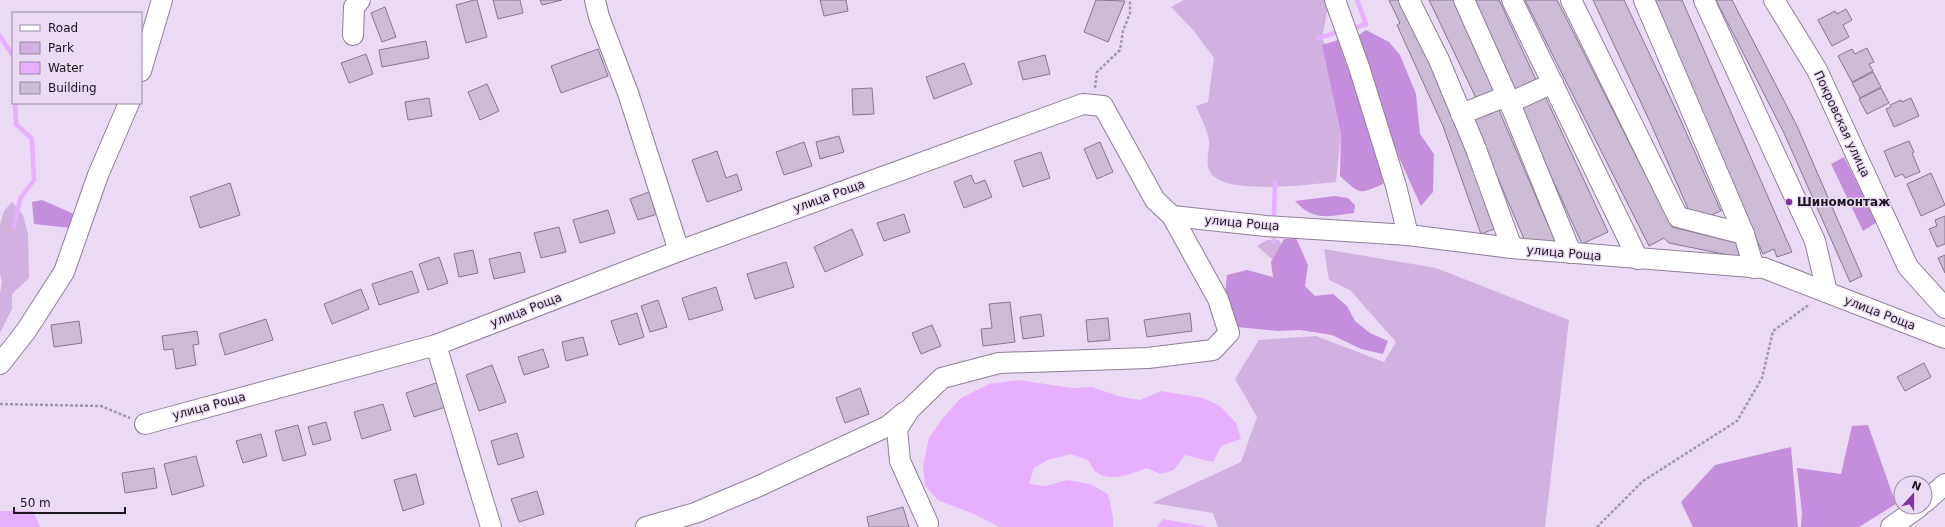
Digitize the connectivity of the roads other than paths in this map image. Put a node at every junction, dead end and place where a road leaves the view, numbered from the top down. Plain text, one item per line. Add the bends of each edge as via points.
1 (162, 0) edge
2 (360, 0) edge
3 (595, 0) edge
4 (1335, 0) edge
5 (1409, 0) edge
6 (1464, 0) edge
7 (1512, 0) edge
8 (1571, 0) edge
9 (1644, 0) edge
10 (1704, 0) edge
11 (1774, 0) edge
12 (353, 35) dead end
13 (142, 67) edge
14 (1553, 83) junction
15 (1508, 100) junction
16 (129, 104) edge
17 (1462, 114) junction
18 (1172, 216) junction
19 (1744, 234) junction
20 (1408, 235) junction
21 (1512, 248) junction
22 (679, 251) junction
23 (1571, 253) junction
24 (1638, 259) junction
25 (1754, 268) junction
26 (1826, 292) junction
27 (1945, 308) edge
28 (1945, 338) edge
29 (436, 345) junction
30 (0, 364) edge
31 (910, 409) junction
32 (145, 424) road end
33 (1945, 484) edge
34 (1933, 495) edge
35 (1908, 515) edge
36 (928, 523) dead end
37 (491, 527) edge
38 (646, 527) edge
39 (1891, 527) edge

1 - 13 street
2 - 12 street via 354,7
3 - 22 street
4 - 20 street via 1360,67
5 - 17 street
6 - 15 street
7 - 14 street
8 - 19 street via 1678,216
9 - 19 street
10 - 26 street via 1815,241
11 - 27 street, Покровская улица via 1817,70 1908,267
14 - 15 street
14 - 24 street
15 - 17 street
15 - 23 street
16 - 30 street via 98,175 64,272 26,332
17 - 21 street
18 - 20 street, улица Роща via 1266,226
18 - 22 street, улица Роща via 1155,200 1103,106 1083,104
18 - 31 street via 1218,298 1230,333 1213,350 1148,358 999,364 942,378
19 - 25 street
20 - 21 street, улица Роща
21 - 23 street, улица Роща
22 - 29 street, улица Роща
23 - 24 street, улица Роща
24 - 25 street, улица Роща
25 - 26 street, улица Роща via 1764,268
26 - 28 street, улица Роща
29 - 32 street, улица Роща
29 - 37 street
31 - 36 street via 897,429 900,461
31 - 38 street via 888,426 759,486 695,512
33 - 34 street
35 - 39 street

